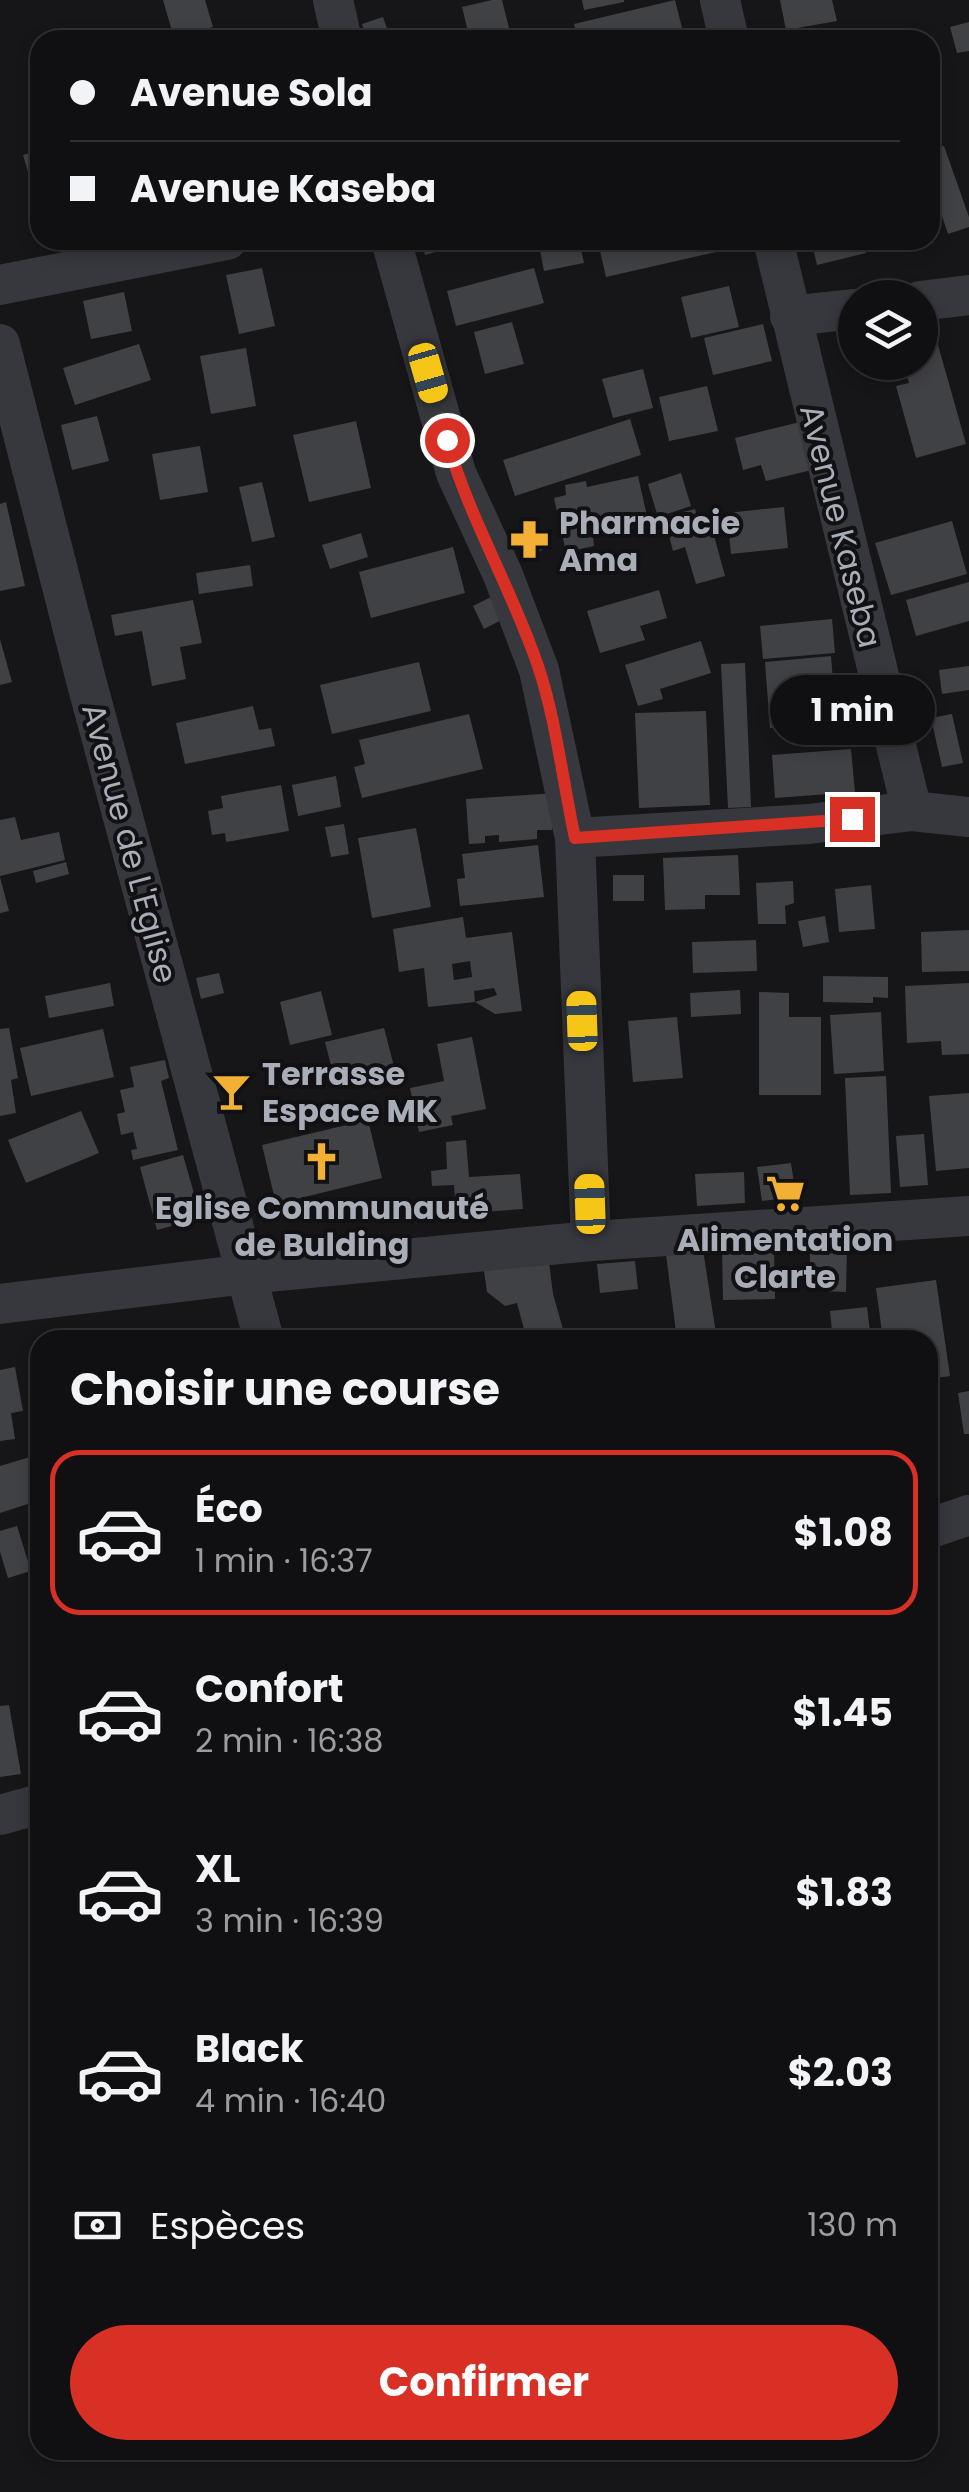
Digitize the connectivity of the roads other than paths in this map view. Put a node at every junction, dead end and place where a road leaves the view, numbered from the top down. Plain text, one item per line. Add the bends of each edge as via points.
1 (333, 0) edge
2 (720, 0) edge
3 (340, 30) edge
4 (727, 30) edge
5 (177, 250) edge
6 (394, 250) edge
7 (775, 250) edge
8 (0, 285) edge
9 (969, 295) edge
10 (938, 299) edge
11 (838, 311) edge
12 (790, 316) junction
13 (0, 344) edge
14 (912, 812) junction
15 (969, 817) edge
16 (575, 838) junction
17 (969, 1216) edge
18 (591, 1241) junction
19 (247, 1274) junction
20 (0, 1304) edge
21 (261, 1330) edge
22 (969, 1515) edge
23 (938, 1526) edge
24 (30, 1807) edge
25 (0, 1815) edge

1 - 3 street
2 - 4 street
5 - 8 street
6 - 16 street via 456,473 539,670
7 - 12 street, Avenue Kaseba
9 - 10 street
11 - 12 street
12 - 14 street, Avenue Kaseba
13 - 19 street, Avenue de L'Eglise
14 - 15 street
14 - 16 street
16 - 18 street
17 - 18 street
18 - 19 street
19 - 20 street
19 - 21 street, Avenue de L'Eglise
22 - 23 street
24 - 25 street

